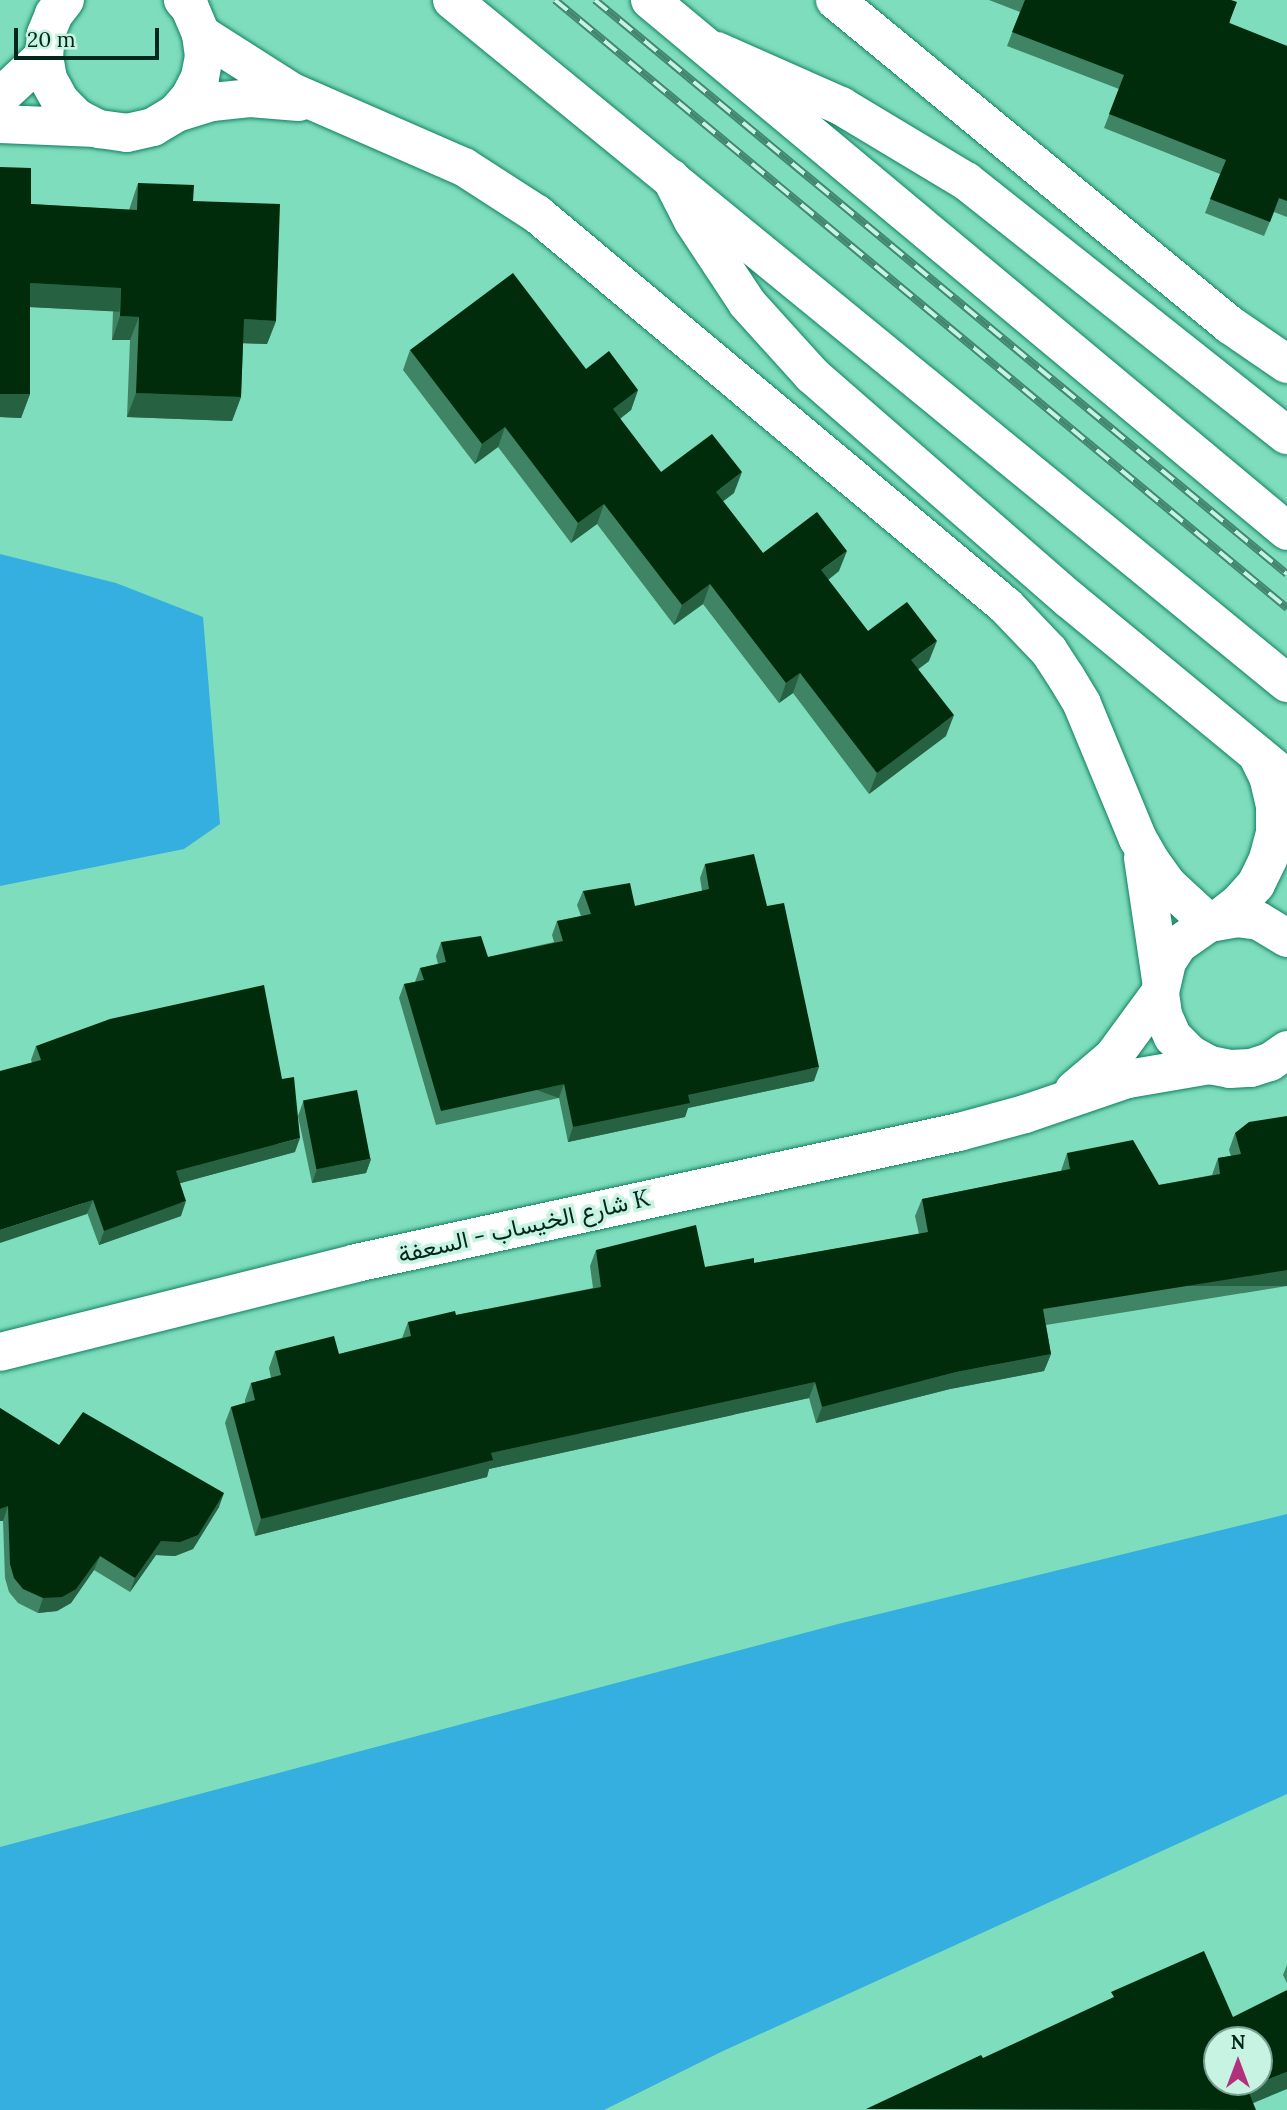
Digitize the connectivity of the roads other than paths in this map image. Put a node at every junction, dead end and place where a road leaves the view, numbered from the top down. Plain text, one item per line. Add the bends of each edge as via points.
1 (65, 0) edge
2 (452, 0) edge
3 (650, 0) edge
4 (835, 0) edge
5 (196, 15) edge
6 (45, 30) edge
7 (706, 47) junction
8 (0, 97) edge
9 (325, 108) junction
10 (176, 113) junction
11 (0, 124) edge
12 (99, 128) junction
13 (671, 178) junction
14 (1287, 364) edge
15 (1287, 435) edge
16 (1287, 531) edge
17 (1287, 683) edge
18 (1257, 754) junction
19 (1287, 779) edge
20 (1138, 839) junction
21 (1213, 922) junction
22 (1287, 938) edge
23 (1161, 987) junction
24 (1287, 1050) edge
25 (1210, 1065) junction
26 (1050, 1105) junction
27 (0, 1352) edge

1 - 6 street
2 - 13 street
3 - 7 street
4 - 14 street via 1230,325
5 - 9 street via 261,75
5 - 10 street via 204,56 200,77
6 - 8 street
6 - 12 street via 48,79 60,101 78,118
7 - 15 street via 841,106 966,181
7 - 16 street
9 - 10 street via 250,98 212,102
9 - 20 street via 464,167 537,214 1006,606 1049,651 1082,704
10 - 12 street via 153,127 127,133
11 - 12 street
13 - 17 street
13 - 18 street via 693,221 747,303 812,375 1069,599
18 - 19 street
18 - 21 street, شارع الخيساب - السعفة K via 1275,806 1268,859 1256,884
20 - 21 street via 1168,886
20 - 23 street via 1153,909
21 - 22 street via 1259,921
21 - 23 street, شارع الخيساب - السعفة K via 1178,945 1167,962
23 - 25 street via 1163,1015 1174,1037 1190,1054
23 - 26 street, شارع الخيساب - السعفة K via 1113,1057
24 - 25 street via 1251,1068
25 - 26 street, شارع الخيساب - السعفة K via 1128,1079
26 - 27 street, شارع الخيساب - السعفة K via 971,1129 356,1263

